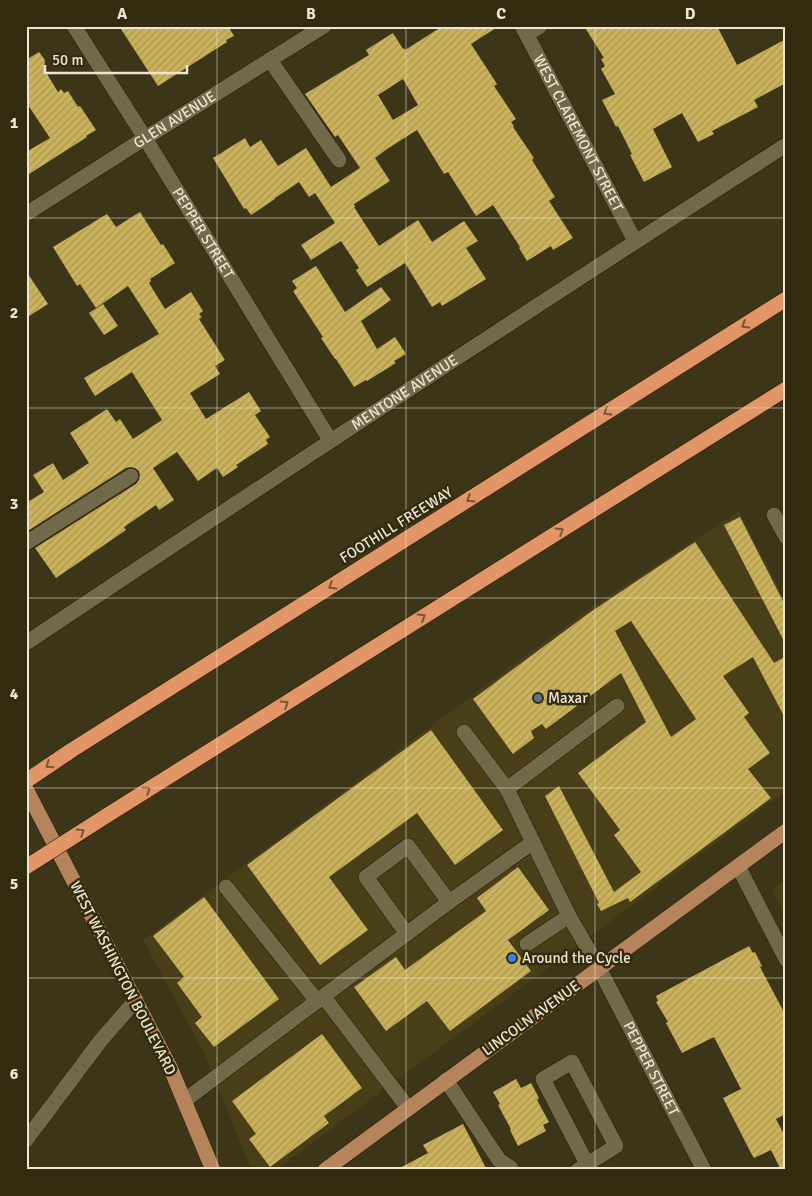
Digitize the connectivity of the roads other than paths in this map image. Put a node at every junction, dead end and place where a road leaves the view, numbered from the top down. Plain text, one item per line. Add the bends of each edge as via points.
1 (74, 26) edge
2 (324, 26) edge
3 (540, 26) edge
4 (525, 30) edge
5 (270, 60) junction
6 (145, 138) junction
7 (786, 145) edge
8 (339, 160) dead end
9 (26, 214) edge
10 (635, 241) junction
11 (786, 299) edge
12 (786, 389) edge
13 (330, 440) junction
14 (131, 476) dead end
15 (779, 515) edge
16 (786, 538) edge
17 (26, 543) edge
18 (26, 643) edge
19 (617, 706) dead end
20 (464, 732) dead end
21 (26, 781) edge
22 (26, 789) edge
23 (507, 789) junction
24 (786, 831) edge
25 (533, 842) junction
26 (738, 866) junction
27 (26, 867) edge
28 (226, 887) dead end
29 (449, 902) junction
30 (569, 916) junction
31 (407, 934) junction
32 (527, 944) dead end
33 (786, 959) edge
34 (599, 968) junction
35 (320, 999) junction
36 (136, 1000) junction
37 (446, 1080) junction
38 (184, 1101) junction
39 (408, 1108) junction
40 (26, 1140) edge
41 (583, 1167) edge
42 (213, 1170) edge
43 (324, 1170) edge
44 (512, 1170) edge
45 (704, 1170) edge

1 - 6 street, PEPPER STREET
2 - 5 street, GLEN AVENUE
3 - 4 street
4 - 10 street, WEST CLAREMONT STREET
5 - 6 street, GLEN AVENUE
5 - 8 street
6 - 9 street, GLEN AVENUE
6 - 13 street, PEPPER STREET
7 - 10 street, MENTONE AVENUE
10 - 13 street, MENTONE AVENUE
11 -> 21 highway, FOOTHILL FREEWAY
27 -> 12 highway, bridge
13 - 18 street, MENTONE AVENUE
14 - 17 street
15 - 16 street
19 - 23 street
20 - 23 street, PEPPER STREET
22 - 36 main road, WEST WASHINGTON BOULEVARD
23 - 25 street, PEPPER STREET
24 - 26 main road, LINCOLN AVENUE
25 - 29 street
25 - 30 street, PEPPER STREET
26 - 33 street
26 - 34 main road, LINCOLN AVENUE
28 - 35 street
29 - 31 street
29 - 31 street via 408,846 366,877
30 - 32 street
30 - 34 street, PEPPER STREET
31 - 35 street
34 - 37 main road, LINCOLN AVENUE
34 - 45 street, PEPPER STREET
35 - 38 street
35 - 39 street
36 - 38 main road, WEST WASHINGTON BOULEVARD
36 - 40 street via 101,1040
37 - 39 main road, LINCOLN AVENUE
37 - 44 street via 498,1160
38 - 42 main road, WEST WASHINGTON BOULEVARD
39 - 43 main road, LINCOLN AVENUE
41 - 41 street via 543,1079 572,1062 616,1146

